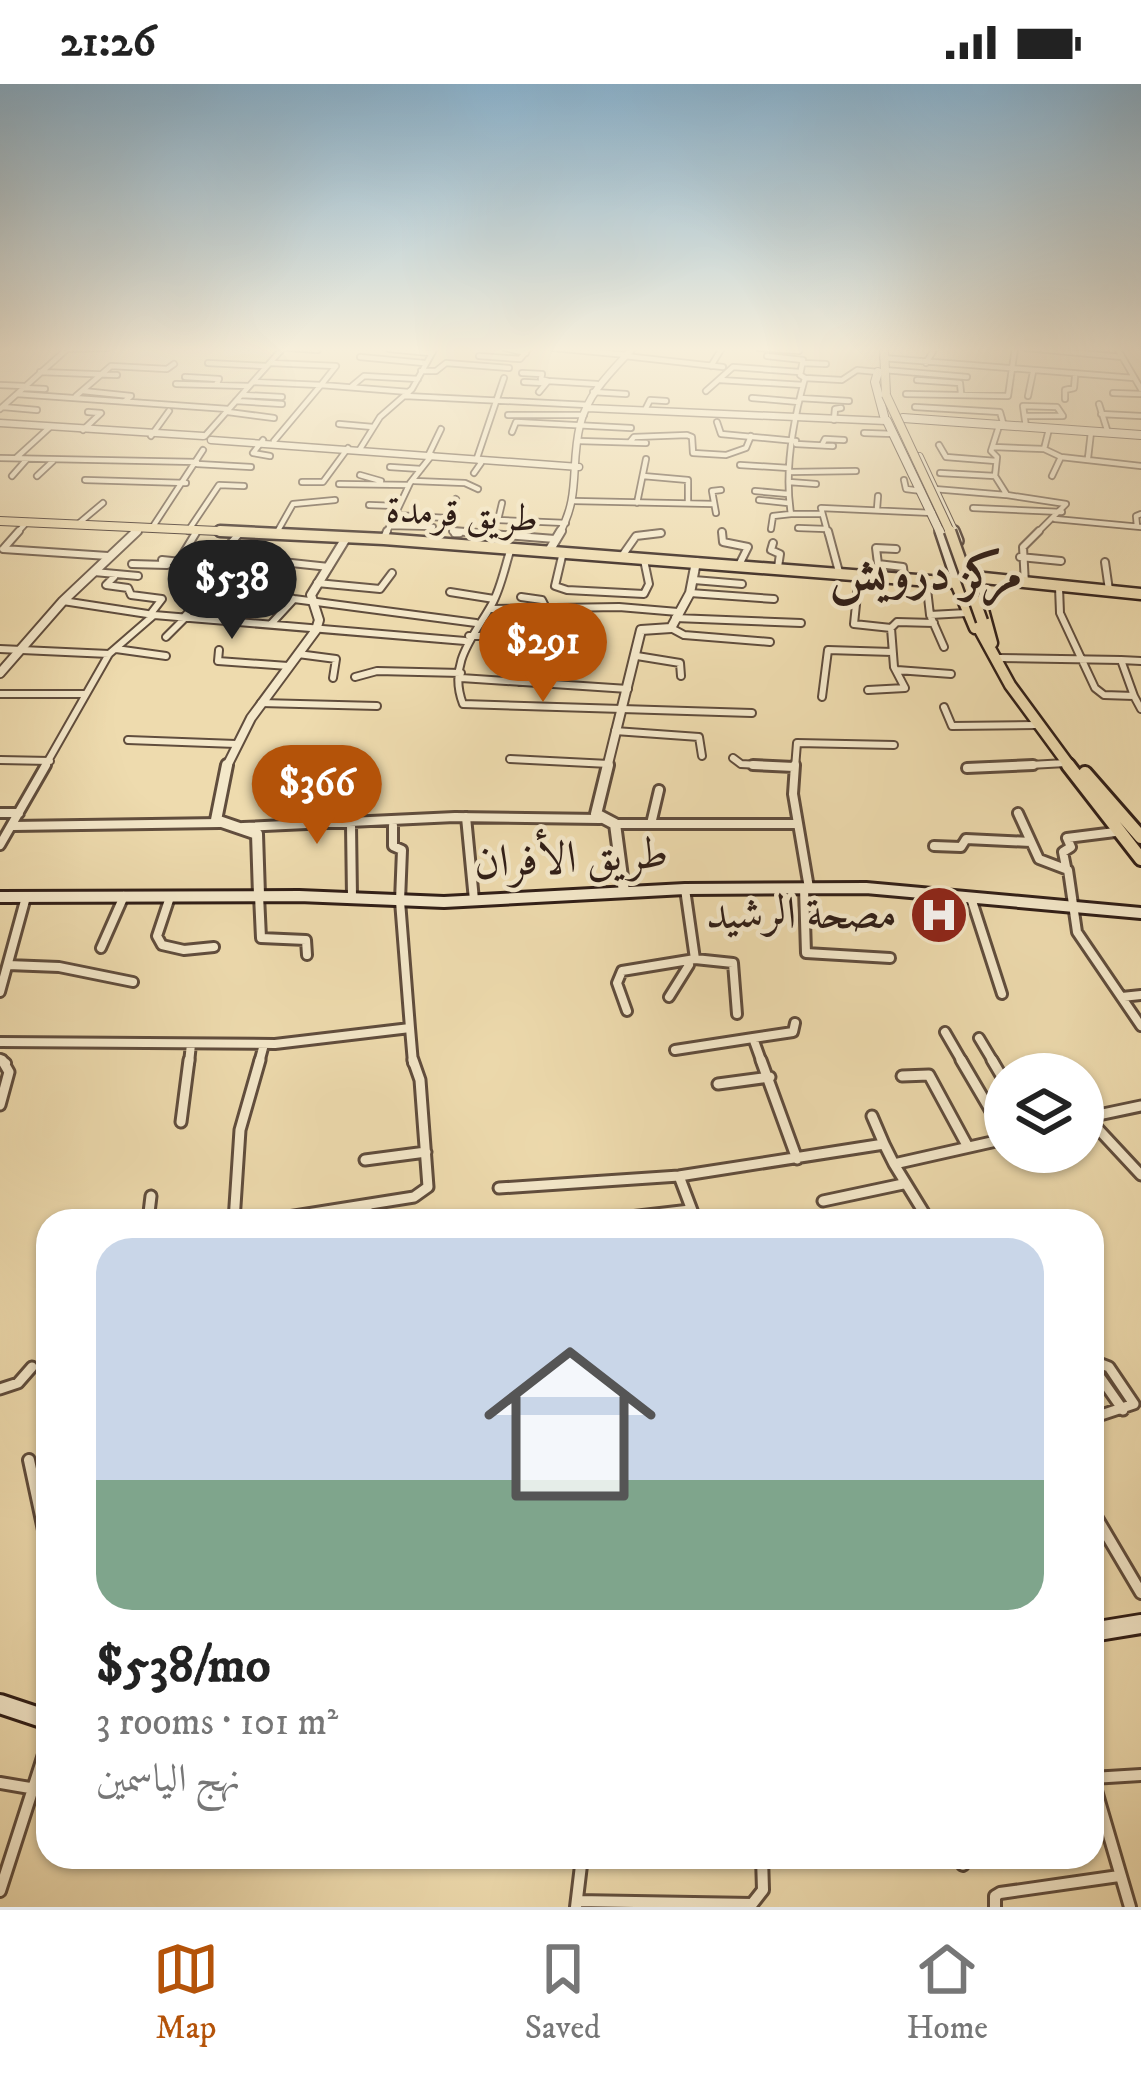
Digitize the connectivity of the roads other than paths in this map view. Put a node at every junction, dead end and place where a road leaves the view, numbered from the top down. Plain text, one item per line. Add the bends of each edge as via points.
1 (43, 433) edge
2 (118, 433) edge
3 (153, 433) edge
4 (211, 433) edge
5 (281, 433) edge
6 (370, 433) edge
7 (439, 433) edge
8 (485, 433) edge
9 (580, 433) edge
10 (720, 433) edge
11 (796, 433) edge
12 (866, 433) edge
13 (903, 433) edge
14 (910, 433) edge
15 (999, 433) edge
16 (1048, 433) edge
17 (1091, 433) edge
18 (1109, 433) edge
19 (894, 434) joint
20 (1141, 435) edge
21 (151, 436) junction
22 (751, 436) junction
23 (208, 438) junction
24 (263, 440) junction
25 (844, 440) dead end
26 (274, 441) junction
27 (579, 441) junction
28 (630, 442) junction
29 (796, 442) junction
30 (646, 443) dead end
31 (822, 445) junction
32 (939, 445) dead end
33 (833, 446) dead end
34 (994, 447) junction
35 (348, 448) junction
36 (359, 449) junction
37 (1044, 449) junction
38 (430, 454) junction
39 (778, 454) dead end
40 (792, 455) junction
41 (271, 456) dead end
42 (770, 456) dead end
43 (1061, 457) junction
44 (0, 458) edge
45 (15, 458) junction
46 (28, 458) junction
47 (477, 458) junction
48 (1088, 458) dead end
49 (56, 459) junction
50 (86, 459) junction
51 (646, 459) dead end
52 (997, 461) junction
53 (197, 463) junction
54 (740, 465) dead end
55 (579, 466) junction
56 (1141, 466) edge
57 (251, 467) dead end
58 (390, 467) dead end
59 (768, 467) junction
60 (422, 469) junction
61 (912, 469) junction
62 (925, 469) junction
63 (789, 470) junction
64 (73, 471) dead end
65 (856, 471) dead end
66 (474, 473) dead end
67 (940, 473) dead end
68 (360, 475) dead end
69 (12, 476) dead end
70 (37, 476) dead end
71 (643, 476) junction
72 (995, 476) junction
73 (1052, 476) dead end
74 (85, 480) dead end
75 (904, 480) dead end
76 (302, 482) dead end
77 (789, 482) junction
78 (185, 483) junction
79 (411, 483) junction
80 (339, 484) dead end
81 (817, 484) dead end
82 (244, 486) dead end
83 (478, 489) dead end
84 (721, 490) dead end
85 (928, 490) junction
86 (755, 491) dead end
87 (788, 494) junction
88 (850, 495) dead end
89 (1007, 495) junction
90 (878, 496) dead end
91 (335, 500) dead end
92 (456, 500) dead end
93 (759, 500) dead end
94 (574, 501) junction
95 (103, 503) dead end
96 (502, 503) dead end
97 (637, 503) junction
98 (688, 503) junction
99 (788, 503) junction
100 (714, 504) junction
101 (369, 505) dead end
102 (827, 507) junction
103 (973, 508) dead end
104 (878, 509) junction
105 (396, 510) junction
106 (1062, 512) junction
107 (716, 513) dead end
108 (934, 513) junction
109 (791, 514) junction
110 (1141, 514) edge
111 (1055, 519) junction
112 (0, 520) edge
113 (450, 520) dead end
114 (27, 522) junction
115 (566, 523) junction
116 (78, 524) junction
117 (390, 526) junction
118 (938, 526) junction
119 (433, 527) dead end
120 (953, 527) junction
121 (1139, 527) edge
122 (146, 528) junction
123 (798, 528) dead end
124 (827, 529) junction
125 (771, 530) dead end
126 (192, 531) junction
127 (722, 532) dead end
128 (240, 533) junction
129 (661, 533) dead end
130 (275, 535) junction
131 (346, 538) junction
132 (384, 539) junction
133 (772, 543) dead end
134 (550, 545) junction
135 (511, 548) junction
136 (896, 549) dead end
137 (1, 550) edge
138 (563, 552) junction
139 (109, 556) junction
140 (622, 556) junction
141 (1020, 557) junction
142 (644, 558) junction
143 (162, 560) dead end
144 (1061, 561) dead end
145 (173, 562) junction
146 (212, 562) junction
147 (282, 562) dead end
148 (696, 562) junction
149 (1105, 562) dead end
150 (132, 565) dead end
151 (739, 565) junction
152 (241, 566) dead end
153 (329, 567) junction
154 (778, 567) junction
155 (92, 572) junction
156 (392, 572) dead end
157 (839, 572) junction
158 (860, 573) junction
159 (138, 576) dead end
160 (904, 576) junction
161 (114, 577) dead end
162 (923, 578) junction
163 (955, 578) junction
164 (974, 579) junction
165 (694, 580) junction
166 (317, 583) junction
167 (208, 584) dead end
168 (742, 584) dead end
169 (1024, 584) junction
170 (236, 587) dead end
171 (1059, 587) junction
172 (1109, 591) junction
173 (450, 592) dead end
174 (690, 593) junction
175 (205, 594) dead end
176 (1141, 594) edge
177 (521, 597) dead end
178 (773, 598) dead end
179 (294, 599) junction
180 (494, 599) junction
181 (63, 601) junction
182 (310, 601) junction
183 (490, 609) junction
184 (547, 610) junction
185 (153, 614) junction
186 (185, 617) junction
187 (975, 618) junction
188 (675, 619) junction
189 (932, 619) junction
190 (477, 623) junction
191 (801, 623) dead end
192 (271, 624) junction
193 (891, 628) junction
194 (316, 630) junction
195 (539, 631) dead end
196 (528, 636) dead end
197 (166, 637) dead end
198 (466, 639) junction
199 (770, 642) dead end
200 (989, 644) junction
201 (944, 647) dead end
202 (0, 649) edge
203 (17, 650) junction
204 (219, 650) dead end
205 (112, 651) junction
206 (892, 652) junction
207 (298, 654) junction
208 (526, 655) dead end
209 (166, 656) dead end
210 (637, 656) junction
211 (999, 658) junction
212 (1084, 660) junction
213 (1120, 660) junction
214 (1141, 661) edge
215 (289, 666) junction
216 (896, 670) junction
217 (0, 673) edge
218 (951, 674) dead end
219 (461, 676) junction
220 (681, 676) dead end
221 (355, 677) dead end
222 (333, 678) dead end
223 (519, 682) junction
224 (628, 689) junction
225 (868, 690) dead end
226 (0, 694) edge
227 (86, 694) junction
228 (1134, 696) junction
229 (822, 697) dead end
230 (261, 703) junction
231 (377, 706) dead end
232 (944, 707) dead end
233 (622, 709) junction
234 (1141, 709) edge
235 (752, 713) dead end
236 (1036, 725) junction
237 (615, 731) junction
238 (128, 740) dead end
239 (236, 744) junction
240 (894, 745) dead end
241 (702, 756) dead end
242 (733, 758) dead end
243 (510, 759) dead end
244 (0, 760) edge
245 (50, 761) junction
246 (610, 764) junction
247 (1072, 766) junction
248 (794, 767) junction
249 (967, 768) dead end
250 (659, 790) dead end
251 (0, 813) edge
252 (20, 813) junction
253 (1018, 813) dead end
254 (466, 817) junction
255 (602, 819) junction
256 (220, 823) junction
257 (351, 824) junction
258 (615, 824) junction
259 (651, 824) junction
260 (798, 824) junction
261 (13, 826) junction
262 (393, 826) dead end
263 (242, 827) junction
264 (1127, 833) edge
265 (1031, 842) junction
266 (0, 845) edge
267 (934, 846) dead end
268 (1141, 847) edge
269 (1141, 863) edge
270 (1066, 867) junction
271 (807, 888) junction
272 (685, 889) junction
273 (624, 892) junction
274 (124, 896) junction
275 (259, 896) junction
276 (971, 896) junction
277 (0, 897) edge
278 (26, 897) junction
279 (170, 897) junction
280 (352, 897) junction
281 (474, 900) junction
282 (400, 901) junction
283 (1072, 906) junction
284 (1141, 910) edge
285 (214, 947) dead end
286 (100, 948) dead end
287 (307, 955) dead end
288 (890, 958) dead end
289 (692, 961) junction
290 (8, 965) junction
291 (134, 982) dead end
292 (0, 992) edge
293 (1002, 994) dead end
294 (1141, 995) edge
295 (669, 998) dead end
296 (1120, 998) junction
297 (627, 1011) dead end
298 (737, 1014) dead end
299 (796, 1023) dead end
300 (1141, 1026) edge
301 (410, 1028) junction
302 (945, 1032) dead end
303 (979, 1037) dead end
304 (753, 1038) junction
305 (0, 1042) edge
306 (190, 1044) junction
307 (264, 1044) junction
308 (675, 1050) dead end
309 (988, 1053) edge
310 (0, 1059) edge
311 (902, 1076) dead end
312 (770, 1077) junction
313 (718, 1084) dead end
314 (984, 1100) edge
315 (0, 1105) edge
316 (1141, 1106) edge
317 (1104, 1114) edge
318 (872, 1116) dead end
319 (181, 1122) dead end
320 (1104, 1137) edge
321 (984, 1143) edge
322 (884, 1144) junction
323 (968, 1147) junction
324 (426, 1152) junction
325 (797, 1159) junction
326 (364, 1160) dead end
327 (894, 1164) junction
328 (1141, 1175) edge
329 (679, 1177) junction
330 (903, 1184) junction
331 (499, 1188) dead end
332 (152, 1196) dead end
333 (824, 1202) dead end
334 (367, 1205) junction
335 (150, 1209) edge
336 (235, 1209) edge
337 (341, 1209) edge
338 (368, 1209) edge
339 (690, 1209) edge
340 (921, 1209) edge
341 (1104, 1363) edge
342 (32, 1367) dead end
343 (1104, 1383) edge
344 (0, 1389) edge
345 (1123, 1410) junction
346 (1104, 1415) edge
347 (29, 1460) dead end
348 (36, 1488) edge
349 (1104, 1530) edge
350 (1141, 1593) edge
351 (1141, 1624) edge
352 (1104, 1630) edge
353 (0, 1704) edge
354 (36, 1716) edge
355 (36, 1773) edge
356 (1141, 1774) edge
357 (1104, 1776) edge
358 (0, 1783) edge
359 (30, 1788) junction
360 (1104, 1821) edge
361 (580, 1869) edge
362 (762, 1869) edge
363 (1119, 1876) junction
364 (0, 1891) edge
365 (576, 1904) edge
366 (995, 1907) edge
367 (1130, 1907) edge

1 - 45 street
2 - 21 street
3 - 21 street
4 - 23 street
5 - 26 street
6 - 36 street
7 - 38 street
8 - 47 street
9 - 27 street
10 - 22 street
11 - 29 street
12 - 19 street
13 - 187 main road, bridge via 944,513
14 - 62 main road
15 - 34 street
16 - 37 street
17 - 48 street
18 - 20 main road
19 - 61 main road
21 - 23 street
22 - 28 street via 734,453 693,453 687,435
22 - 29 street
23 - 24 street
23 - 53 street
24 - 26 street
24 - 41 street via 252,453
25 - 31 street
26 - 35 street
27 - 28 street
27 - 55 street
28 - 30 street
29 - 31 street
29 - 40 street
31 - 33 street
32 - 52 street via 946,457
34 - 37 street
34 - 52 street
35 - 36 street
35 - 76 street via 321,483
36 - 38 street
37 - 43 street
38 - 47 street
38 - 60 street
39 - 40 street
40 - 63 street
42 - 59 street
43 - 56 street
43 - 73 street
44 - 45 street
45 - 46 street
46 - 49 street
46 - 69 street
47 - 55 street
47 - 66 street
49 - 50 street
49 - 70 street
50 - 53 street
50 - 64 street
51 - 71 street
52 - 72 street
53 - 57 street
53 - 78 street
54 - 59 street
55 - 94 street
58 - 60 street
59 - 63 street
60 - 79 street
61 - 62 main road
61 - 85 main road
62 - 85 main road
63 - 65 street
63 - 77 street
67 - 72 street
68 - 79 street
71 - 97 street
71 - 98 street via 688,480
72 - 89 street
74 - 78 street
75 - 85 street via 906,489
77 - 81 street
77 - 87 street
78 - 122 street
79 - 80 street
79 - 83 street
79 - 105 street
82 - 126 street via 219,485
84 - 100 street via 712,491
85 - 89 street
85 - 108 main road
85 - 120 main road
86 - 87 street
87 - 99 street
88 - 102 street via 849,504
89 - 106 street via 1064,502
90 - 104 street
91 - 130 street via 293,504
92 - 105 street via 447,518
93 - 99 street
94 - 97 street
94 - 115 street
95 - 116 street
96 - 115 street via 498,520
97 - 98 street
98 - 100 street
99 - 109 street
100 - 107 street
101 - 105 street
102 - 104 street
102 - 109 street
102 - 124 street
103 - 106 street
104 - 108 street
105 - 117 street
106 - 111 street
108 - 118 main road
109 - 125 street via 773,516
110 - 121 street
111 - 121 street
111 - 141 street via 1030,537
112 - 114 main road, طريق قرمدة
113 - 134 street via 454,534
114 - 116 main road, طريق قرمدة
114 - 137 street
115 - 134 street
116 - 122 main road, طريق قرمدة
117 - 119 street
117 - 132 street
118 - 120 main road
118 - 163 main road
120 - 164 main road
122 - 126 main road, طريق قرمدة
122 - 139 street
123 - 124 street
124 - 157 street
126 - 128 main road, طريق قرمدة
126 - 146 street via 182,554
127 - 151 street via 723,542 748,547
128 - 130 main road, طريق قرمدة
128 - 146 street
129 - 140 street via 636,536
130 - 131 main road, طريق قرمدة
131 - 132 main road, طريق قرمدة
131 - 153 street
132 - 135 main road, طريق قرمدة
133 - 154 street via 781,554
134 - 135 main road, طريق قرمدة
134 - 138 main road, طريق قرمدة
135 - 180 street
136 - 160 street via 876,548 878,564 903,567
137 - 139 street
138 - 140 main road, طريق قرمدة
138 - 142 street via 557,588 598,592 644,593
139 - 155 street
140 - 142 main road, طريق قرمدة
141 - 144 street
141 - 169 street
142 - 148 main road, طريق قرمدة
143 - 145 street
145 - 146 street
145 - 150 street
146 - 152 street
146 - 167 street via 196,581
147 - 153 street
148 - 151 main road, طريق قرمدة
148 - 165 street
149 - 172 street
151 - 154 main road, طريق قرمدة
153 - 166 street
154 - 157 main road, طريق قرمدة
155 - 159 street
155 - 181 street
156 - 166 street via 382,588
157 - 158 main road, طريق قرمدة
158 - 160 main road, طريق قرمدة
158 - 193 street via 852,623
160 - 162 main road, طريق قرمدة
161 - 185 street via 106,585 162,598
162 - 163 main road, طريق قرمدة
162 - 189 street
163 - 164 main road, طريق قرمدة
163 - 187 main road
164 - 169 main road
164 - 200 main road
165 - 168 street
165 - 174 street
166 - 182 street
169 - 171 main road
170 - 179 street
171 - 172 main road
171 - 212 street via 1060,613
172 - 176 main road
173 - 180 street
174 - 178 street
174 - 188 street
175 - 186 street
177 - 184 street via 540,599
179 - 182 street
179 - 192 street
180 - 183 street
181 - 185 street
181 - 203 street
182 - 190 street
182 - 194 street
183 - 184 street
183 - 190 street
184 - 188 street via 619,607
184 - 195 street
185 - 186 street
185 - 205 street
186 - 192 street
186 - 197 street
187 - 189 street
187 - 200 main road
188 - 191 street
188 - 199 street via 684,635
188 - 210 street via 641,630
189 - 193 street
189 - 201 street
190 - 198 street
192 - 194 street
193 - 206 street
194 - 198 street
194 - 207 street
196 - 198 street
198 - 219 street
200 - 211 main road
200 - 236 main road
202 - 203 street
203 - 205 street
203 - 217 street
204 - 215 street via 218,661
205 - 209 street
205 - 227 street
206 - 216 street
206 - 229 street via 828,650
207 - 215 street
207 - 222 street via 334,658
208 - 223 street
210 - 220 street via 680,662
210 - 224 street
211 - 212 street
211 - 247 main road
212 - 213 street
212 - 228 street via 1098,692
213 - 214 street
213 - 228 street
215 - 230 street
216 - 218 street
216 - 225 street via 903,689
219 - 221 street
219 - 223 street
219 - 233 street via 460,702 467,706
223 - 224 street
224 - 233 street
226 - 227 street
227 - 245 street
228 - 234 street
230 - 231 street
230 - 239 street
232 - 236 street via 952,726
233 - 235 street
233 - 237 street
236 - 247 main road
237 - 241 street via 699,737
237 - 246 street
238 - 239 street
239 - 256 street via 220,785
240 - 248 street via 802,741
242 - 248 street
243 - 246 street
244 - 245 street
245 - 252 street
246 - 255 street via 596,814
247 - 249 street
247 - 264 main road
247 - 264 main road
248 - 260 street
250 - 259 street
251 - 252 street
252 - 261 street
253 - 265 street
254 - 255 street
254 - 257 street
254 - 281 street
255 - 258 street
256 - 261 street
256 - 263 street
257 - 263 street
257 - 280 street
258 - 259 street
258 - 273 street
259 - 260 street
260 - 271 street
261 - 266 street
262 - 282 street via 393,846 402,850
263 - 275 street via 259,840
264 - 268 main road
264 - 269 main road
264 - 270 street via 1067,838
265 - 267 street
265 - 270 street via 1041,861
270 - 283 street
271 - 272 main road, طريق الأفران
271 - 276 main road, طريق الأفران
271 - 288 street via 806,953
272 - 273 main road, طريق الأفران
272 - 289 street
273 - 281 main road, طريق الأفران
274 - 278 main road, طريق الأفران
274 - 279 main road, طريق الأفران
274 - 286 street
275 - 279 main road, طريق الأفران
275 - 280 main road, طريق الأفران
275 - 287 street via 261,938 306,940
276 - 283 main road, طريق الأفران
276 - 293 street
277 - 278 main road, طريق الأفران
278 - 290 street
279 - 285 street via 157,936 162,945
280 - 282 main road, طريق الأفران
281 - 282 main road, طريق الأفران
282 - 301 street
283 - 284 main road, طريق الأفران
283 - 296 street via 1073,923
289 - 295 street
289 - 297 street via 622,971 616,982
289 - 298 street via 733,963
290 - 291 street
290 - 292 street
294 - 296 street
296 - 300 street
299 - 304 street via 793,1032
301 - 307 street
301 - 324 street
302 - 314 street
303 - 309 street
304 - 308 street
304 - 312 street
305 - 306 street
306 - 307 street
306 - 319 street
307 - 336 street via 240,1130
310 - 315 street via 9,1072
311 - 323 street via 929,1076
312 - 313 street
312 - 325 street
316 - 317 street
318 - 322 street
320 - 328 street
321 - 323 street
322 - 325 street
322 - 327 street
323 - 327 street
324 - 326 street
324 - 334 street via 424,1192
325 - 329 street
327 - 330 street
329 - 331 street
329 - 339 street
330 - 333 street
330 - 340 street
332 - 335 street
334 - 337 street
334 - 338 street
341 - 345 street via 1134,1402
342 - 344 street
343 - 345 street
345 - 346 street
347 - 348 street
349 - 350 street
351 - 352 main road
353 - 354 main road
355 - 359 street
356 - 357 street
358 - 359 street
359 - 364 street
360 - 363 street
361 - 365 street
362 - 365 street via 763,1890 752,1904
363 - 366 street via 1000,1893
363 - 367 street

